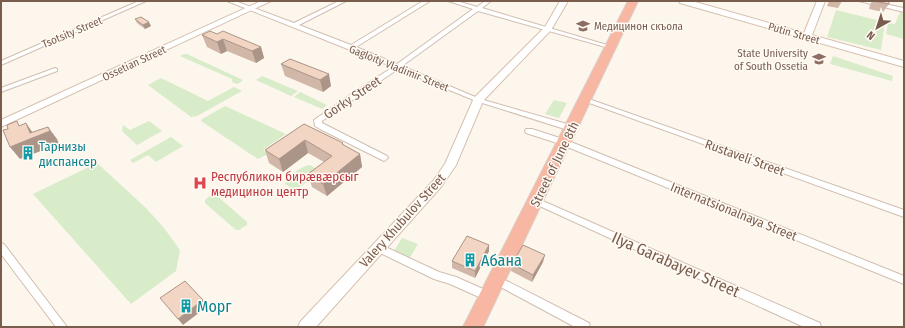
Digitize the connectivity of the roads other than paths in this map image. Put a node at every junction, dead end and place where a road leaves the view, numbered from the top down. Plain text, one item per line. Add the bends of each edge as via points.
1 (143, 1) edge
2 (230, 1) edge
3 (267, 1) edge
4 (343, 1) edge
5 (427, 1) edge
6 (451, 1) edge
7 (488, 1) edge
8 (564, 1) edge
9 (633, 1) edge
10 (684, 1) edge
11 (821, 1) edge
12 (862, 1) edge
13 (251, 8) junction
14 (478, 8) junction
15 (904, 10) edge
16 (295, 26) junction
17 (548, 28) junction
18 (807, 37) junction
19 (610, 47) junction
20 (351, 48) junction
21 (1, 63) edge
22 (904, 64) edge
23 (397, 67) junction
24 (55, 70) dead end
25 (1, 90) edge
26 (478, 100) junction
27 (586, 100) junction
28 (2, 122) edge
29 (571, 128) junction
30 (529, 132) dead end
31 (563, 142) junction
32 (384, 158) dead end
33 (536, 201) junction
34 (904, 214) edge
35 (1, 247) edge
36 (378, 247) junction
37 (497, 280) junction
38 (904, 280) edge
39 (488, 296) junction
40 (62, 327) edge
41 (306, 327) edge
42 (473, 327) edge
43 (585, 327) edge
44 (816, 327) edge

1 - 21 street, Tsotsity Street
2 - 13 street, Gagloity Vladimir Street
3 - 13 street, Ossetian Street
4 - 16 street
5 - 20 street
6 - 14 street
7 - 14 street, Gorky Street
8 - 17 street
9 - 19 highway, Street of June 8th
10 - 18 street, Putin Street
11 - 18 street
12 - 15 street
13 - 16 street, Gagloity Vladimir Street
13 - 28 street, Ossetian Street
14 - 17 street
14 - 23 street, Gorky Street
16 - 20 street, Gagloity Vladimir Street
17 - 19 street
17 - 26 street
18 - 22 street, Putin Street
19 - 27 highway, Street of June 8th
20 - 23 street, Gagloity Vladimir Street
23 - 26 street, Gagloity Vladimir Street
23 - 32 street, Gorky Street via 318,120 318,124 323,127
24 - 25 street
26 - 29 street, Gagloity Vladimir Street
26 - 36 street, Valery Khubulov Street via 450,165 437,184
27 - 29 highway, Street of June 8th
27 - 34 street, Rustaveli Street
29 - 31 highway, Street of June 8th
30 - 31 street, Internatsionalnaya Street
31 - 33 highway, Street of June 8th
31 - 38 street, Internatsionalnaya Street
33 - 37 highway, Street of June 8th
33 - 44 street, Ilya Garabayev Street
35 - 40 street
36 - 39 street via 437,276
36 - 41 street, Valery Khubulov Street
37 - 39 highway, Street of June 8th
37 - 43 street
39 - 42 highway, Street of June 8th

